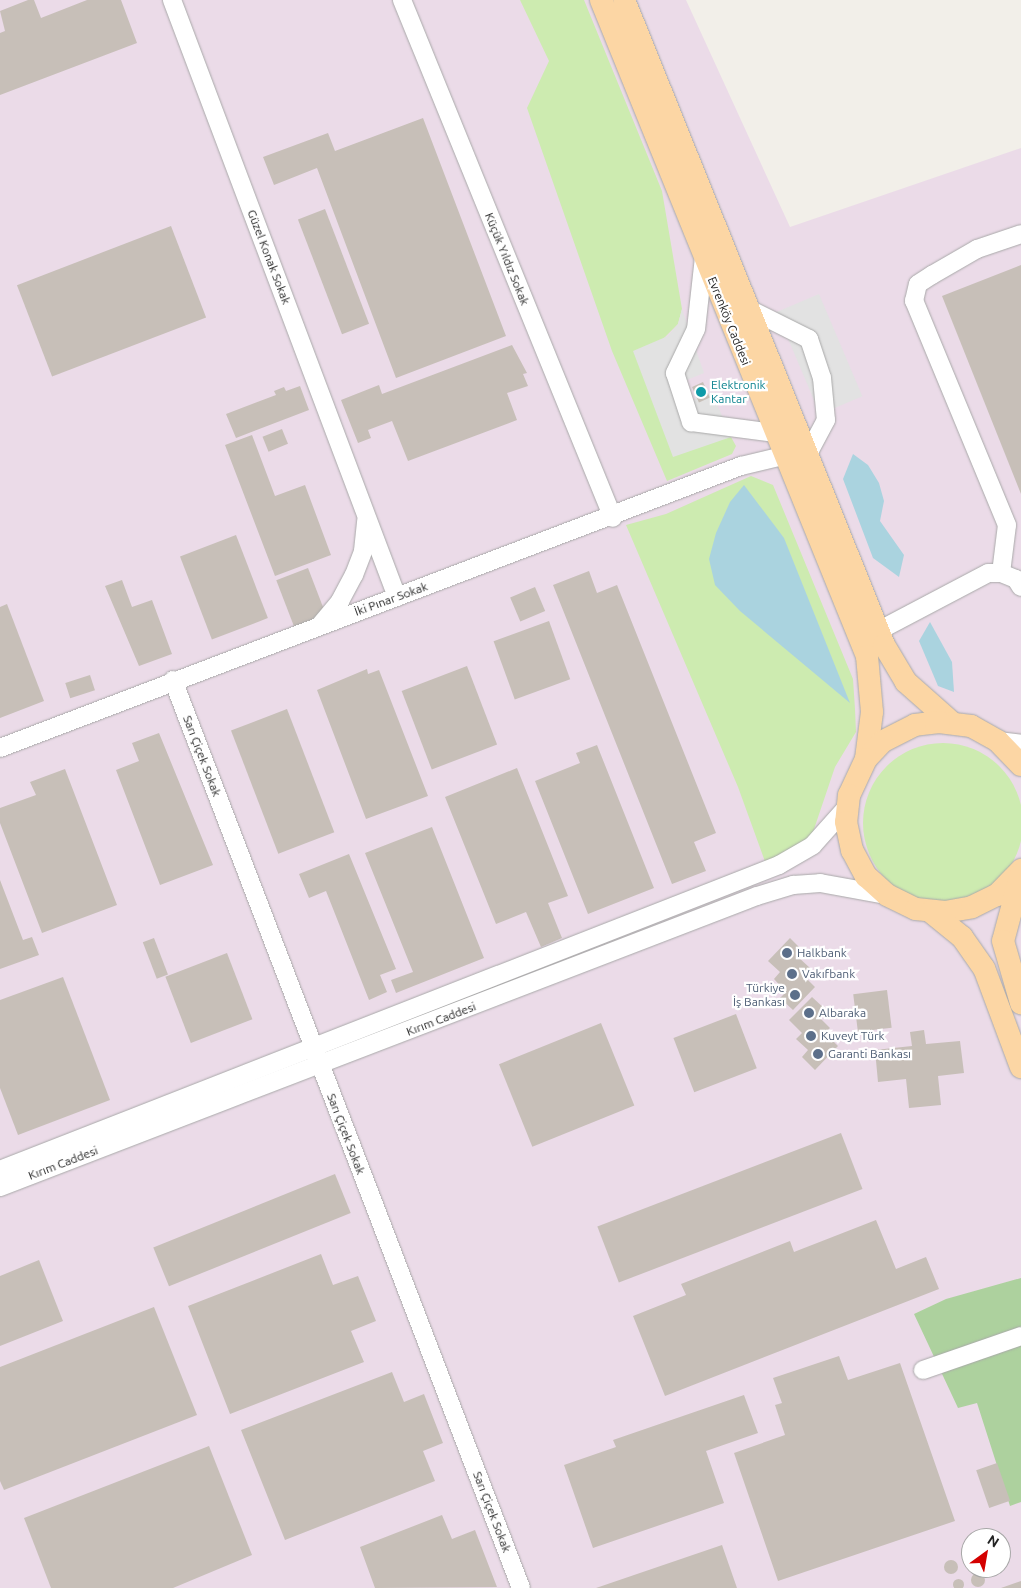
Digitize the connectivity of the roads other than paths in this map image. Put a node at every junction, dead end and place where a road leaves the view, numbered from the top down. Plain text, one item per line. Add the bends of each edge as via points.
1 (172, 0) edge
2 (402, 0) edge
3 (601, 0) edge
4 (624, 0) edge
5 (1021, 234) edge
6 (704, 257) junction
7 (751, 310) junction
8 (774, 433) junction
9 (808, 454) junction
10 (783, 456) junction
11 (366, 514) junction
12 (612, 518) junction
13 (1001, 573) junction
14 (1021, 587) edge
15 (397, 597) junction
16 (318, 626) junction
17 (878, 631) junction
18 (174, 680) junction
19 (951, 722) junction
20 (998, 741) junction
21 (1021, 744) edge
22 (0, 748) edge
23 (866, 759) junction
24 (1021, 765) edge
25 (846, 808) junction
26 (1021, 870) edge
27 (1021, 874) edge
28 (887, 895) junction
29 (931, 912) junction
30 (1021, 1003) edge
31 (313, 1048) junction
32 (320, 1066) junction
33 (1021, 1068) edge
34 (0, 1170) edge
35 (0, 1187) edge
36 (1021, 1336) edge
37 (923, 1370) dead end
38 (521, 1588) edge

1 - 11 street, Güzel Konak Sokak
2 - 12 street, Küçük Yıldız Sokak
3 - 6 main road, Evrenköy Caddesi
4 - 7 main road, Evrenköy Caddesi
5 - 13 street via 978,250 932,275 918,284 914,301 1008,525
6 - 8 main road, Evrenköy Caddesi
6 - 8 street via 696,329 675,373 692,422
7 - 9 main road, Evrenköy Caddesi
7 - 9 street via 809,339 822,378 826,420
8 - 10 main road, Evrenköy Caddesi
9 - 17 main road, Evrenköy Caddesi
10 - 12 street, İki Pınar Sokak via 741,466
10 - 23 main road, Evrenköy Caddesi via 867,656 872,705
11 - 15 street, Güzel Konak Sokak
11 - 16 street, Güzel Konak Sokak via 365,540 354,574 340,601
12 - 15 street, İki Pınar Sokak
13 - 14 street via 1016,579
13 - 17 street via 988,573
15 - 16 street, İki Pınar Sokak
16 - 18 street, İki Pınar Sokak
17 - 19 main road, Evrenköy Caddesi via 906,682
18 - 22 street, İki Pınar Sokak
18 - 31 street, Sarı Çiçek Sokak
19 - 20 main road via 971,726
19 - 23 main road via 903,730 882,742
20 - 21 street
20 - 24 main road
23 - 25 main road via 852,782
25 - 28 main road via 848,836 858,864
25 - 31 street, Kırım Caddesi via 818,841 785,862
26 - 29 main road via 1007,886 984,902 958,911
27 - 30 main road via 1003,941
28 - 29 main road
28 - 32 street, Kırım Caddesi via 820,883 777,889
29 - 33 main road via 962,936 984,968
31 - 32 street, Sarı Çiçek Sokak
31 - 34 street, Kırım Caddesi
32 - 35 street, Kırım Caddesi
32 - 38 street, Sarı Çiçek Sokak
36 - 37 street

